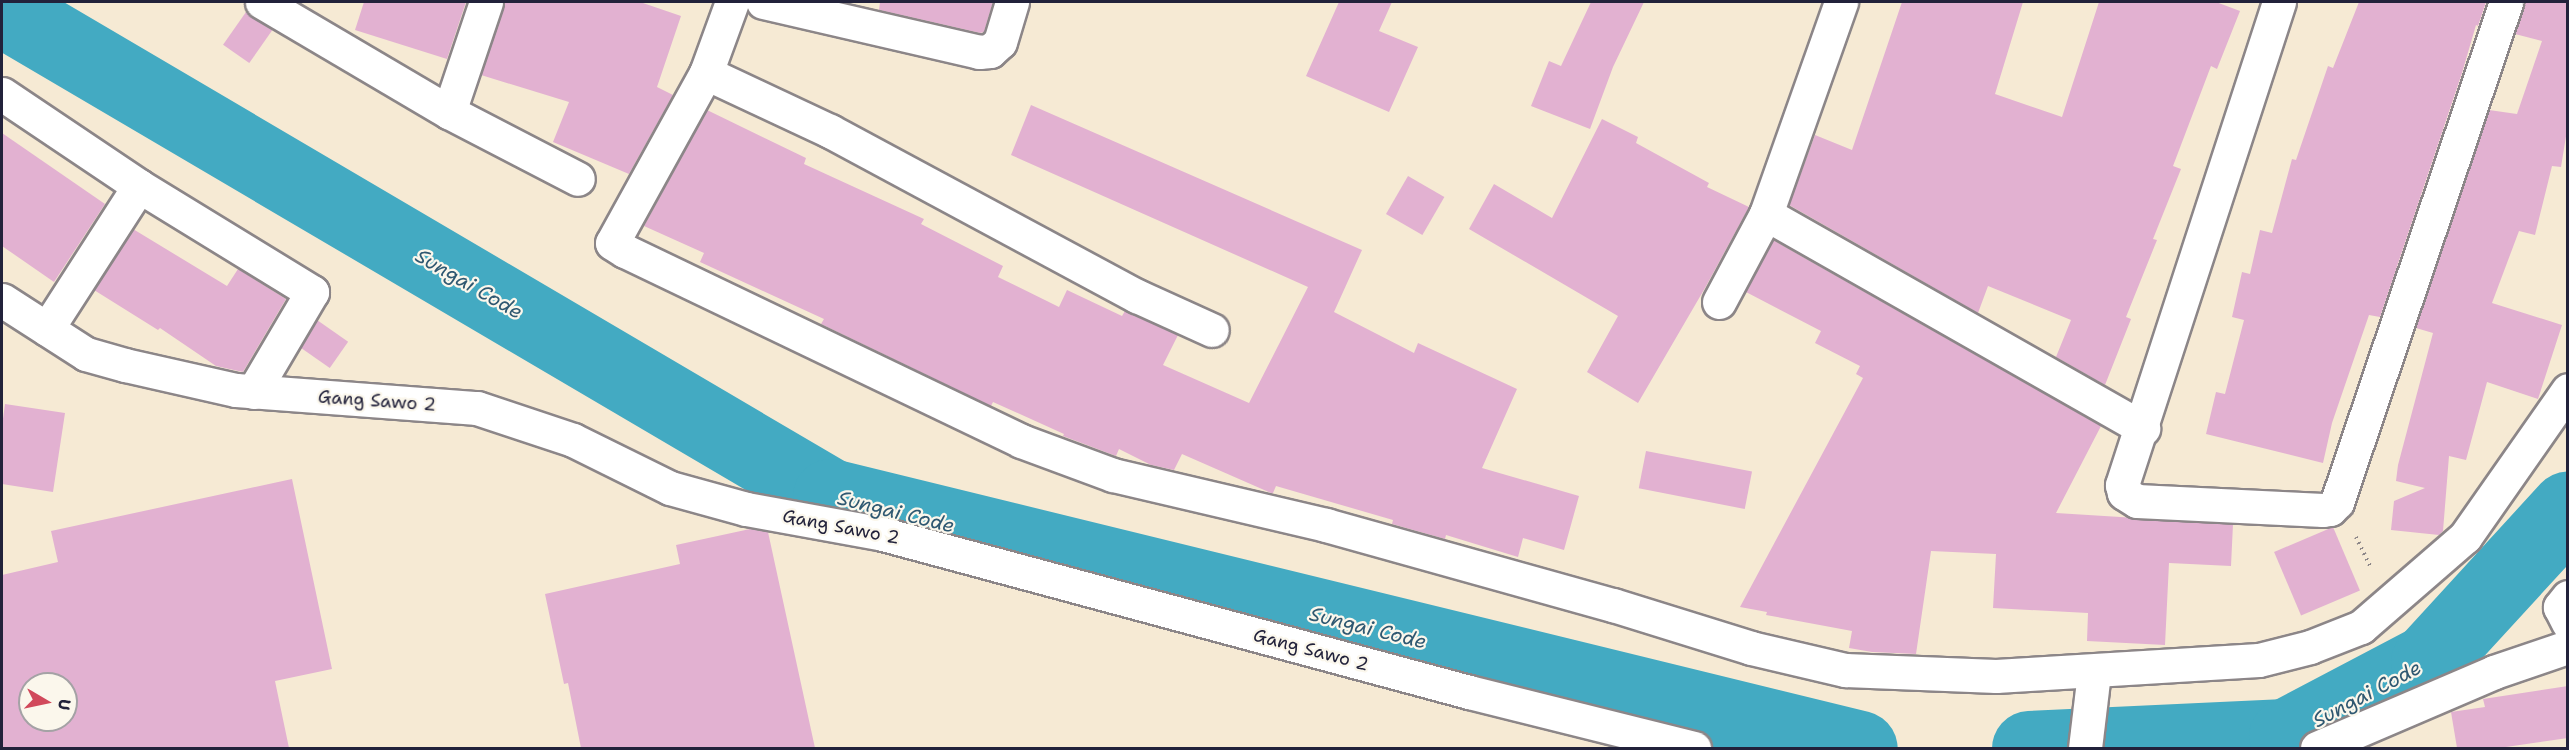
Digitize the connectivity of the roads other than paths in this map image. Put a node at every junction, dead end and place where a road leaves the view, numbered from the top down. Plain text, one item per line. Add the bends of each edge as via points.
1 (262, 2) edge
2 (486, 2) edge
3 (732, 2) edge
4 (764, 2) edge
5 (1012, 2) edge
6 (1841, 2) edge
7 (2279, 2) edge
8 (2506, 2) edge
9 (706, 73) junction
10 (2, 94) edge
11 (449, 112) junction
12 (578, 179) dead end
13 (139, 186) junction
14 (1766, 213) junction
15 (2, 300) edge
16 (1719, 302) dead end
17 (47, 328) junction
18 (1212, 330) dead end
19 (2568, 390) edge
20 (253, 392) junction
21 (2143, 428) junction
22 (2568, 597) edge
23 (2568, 624) edge
24 (2568, 647) edge
25 (2092, 683) junction
26 (1694, 748) edge
27 (2085, 748) edge
28 (2317, 748) edge

1 - 11 street
2 - 11 street
3 - 9 street
4 - 5 street via 979,52 990,51 999,42
6 - 14 street
7 - 21 street
8 - 21 street via 2337,501 2323,510 2137,501 2124,493 2122,485
9 - 18 street via 830,131 1137,296
9 - 25 street via 612,243 1021,441 1113,475 1326,525 1751,648 1845,670
10 - 13 street
11 - 12 street
13 - 17 street
13 - 20 street via 312,292
14 - 16 street
14 - 21 street
15 - 17 street, Gang Sawo 2
17 - 20 street, Gang Sawo 2 via 86,354 172,377
19 - 25 street via 2465,537 2361,627 2310,647 2259,660
20 - 26 street, Gang Sawo 2 via 477,408 573,440 670,488 746,509 883,534
22 - 23 street via 2560,607
24 - 28 street via 2494,672
25 - 27 street

